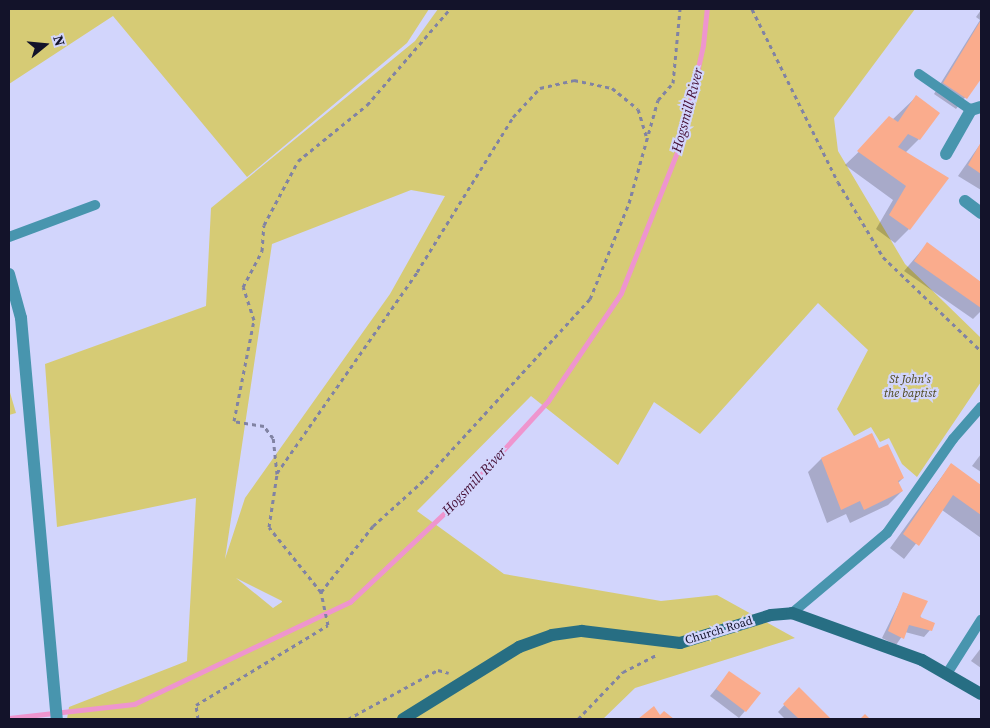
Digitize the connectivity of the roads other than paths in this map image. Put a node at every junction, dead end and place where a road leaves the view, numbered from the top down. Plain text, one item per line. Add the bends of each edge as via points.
1 (919, 74) dead end
2 (976, 109) edge
3 (946, 154) dead end
4 (965, 201) dead end
5 (95, 205) dead end
6 (981, 213) edge
7 (9, 236) edge
8 (9, 274) edge
9 (981, 407) edge
10 (792, 613) junction
11 (981, 620) edge
12 (948, 672) junction
13 (981, 694) edge
14 (57, 719) edge
15 (403, 719) edge

1 - 2 lane
2 - 3 street
4 - 6 street
5 - 7 lane
8 - 14 street via 22,328
9 - 10 lane via 953,439 887,533 834,575 815,598
10 - 12 main road, Church Road
10 - 15 main road, Church Road via 771,615 680,643 582,630 552,635 519,647
11 - 12 lane
12 - 13 main road, Church Road

